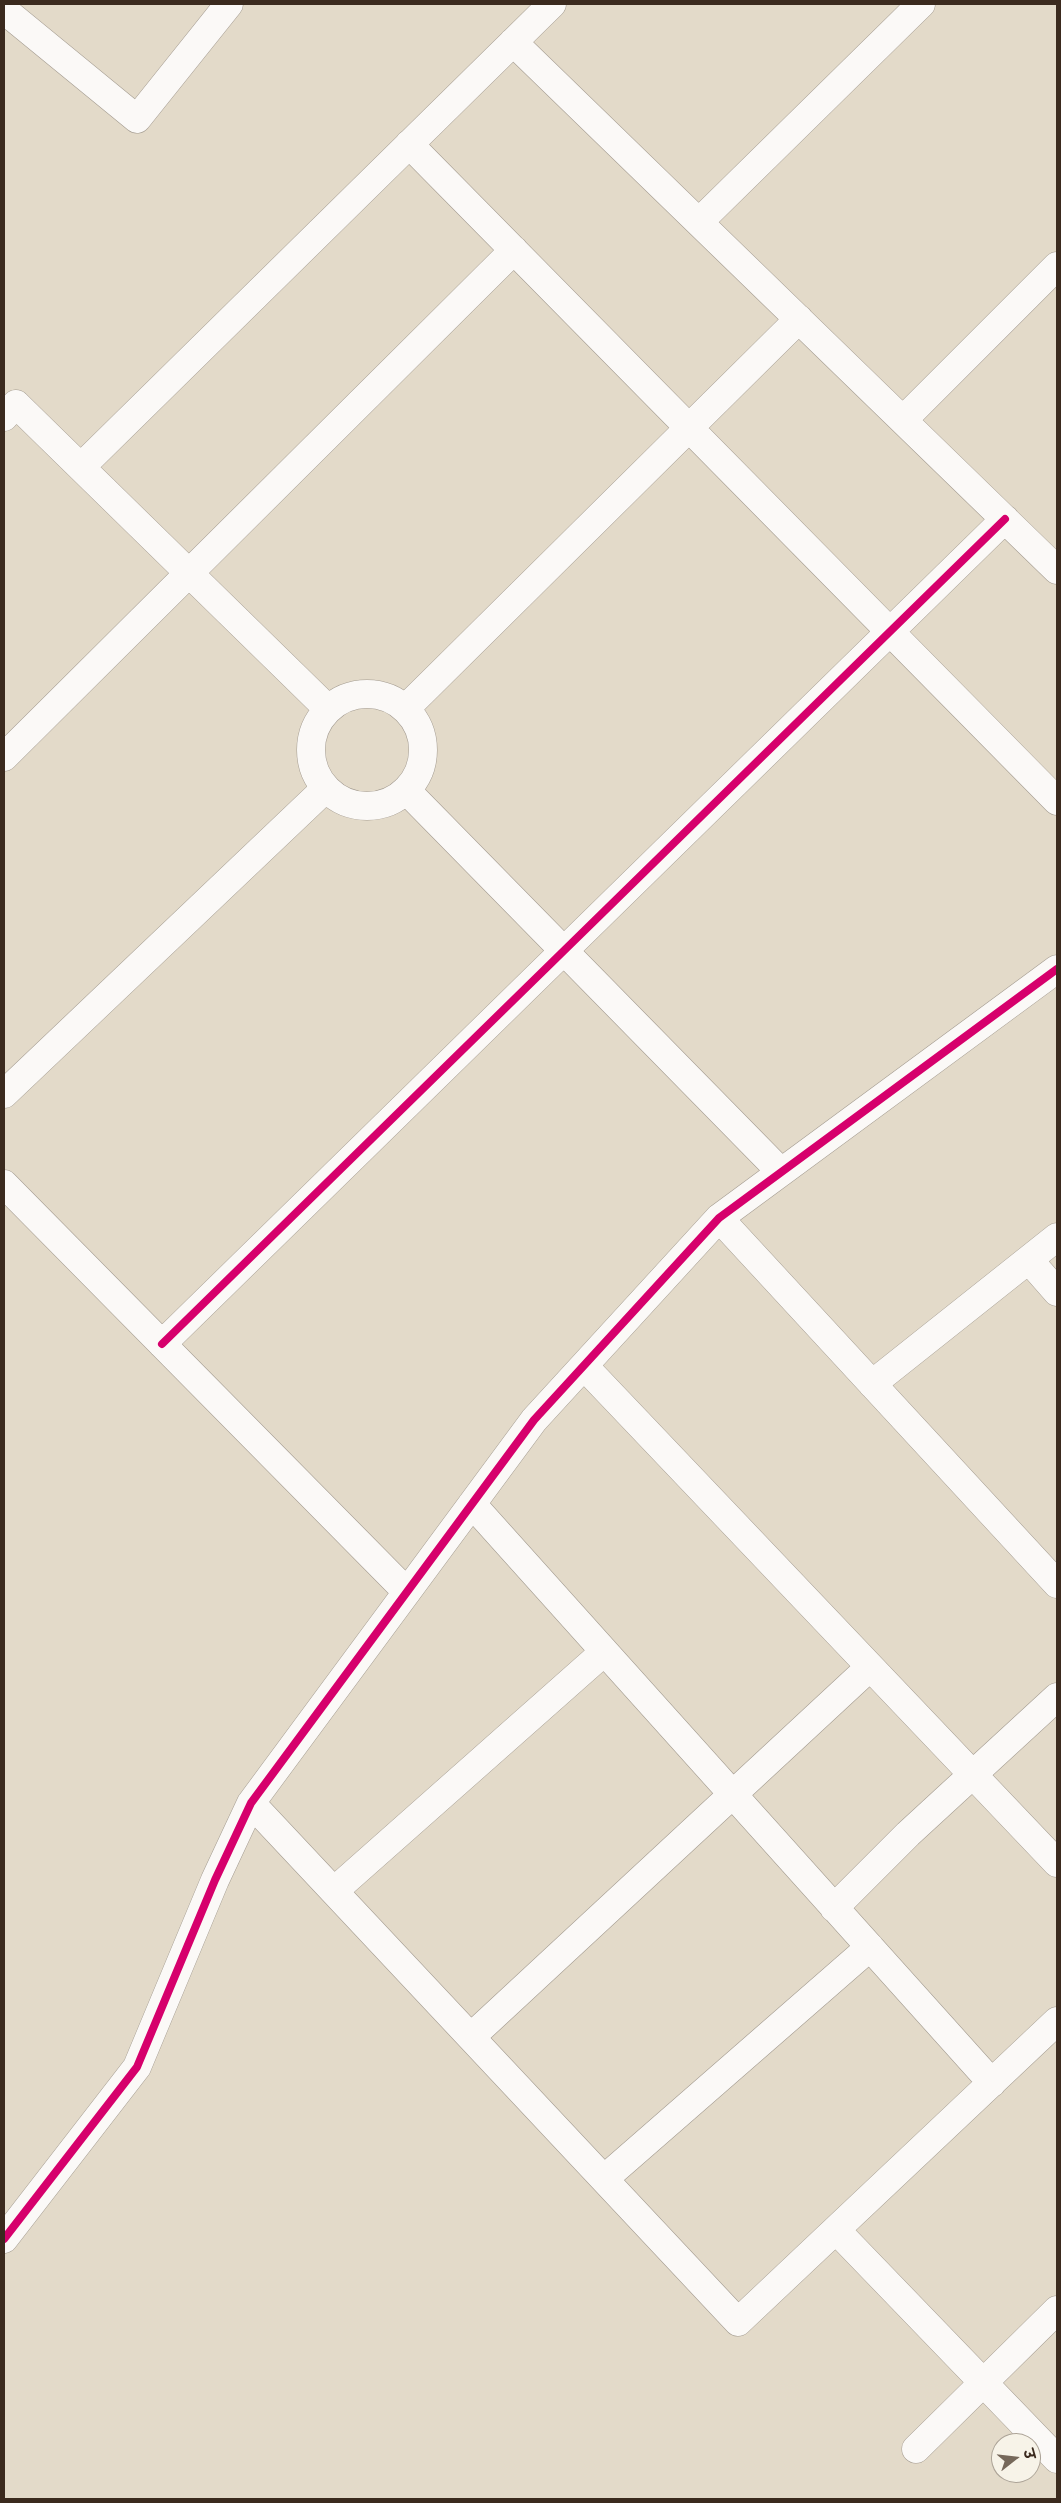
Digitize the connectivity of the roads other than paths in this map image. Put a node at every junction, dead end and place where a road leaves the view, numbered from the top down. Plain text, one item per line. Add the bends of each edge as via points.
1 (230, 4) edge
2 (552, 4) edge
3 (921, 4) edge
4 (4, 10) edge
5 (513, 42) junction
6 (409, 144) junction
7 (699, 222) junction
8 (514, 250) junction
9 (1057, 266) edge
10 (799, 319) junction
11 (4, 417) edge
12 (903, 420) junction
13 (690, 428) junction
14 (81, 467) junction
15 (1005, 519) junction
16 (1057, 570) edge
17 (189, 573) junction
18 (890, 632) junction
19 (406, 708) junction
20 (328, 709) junction
21 (4, 757) edge
22 (326, 788) junction
23 (406, 790) junction
24 (1057, 801) edge
25 (564, 950) junction
26 (1057, 969) edge
27 (4, 1094) edge
28 (781, 1172) junction
29 (4, 1184) edge
30 (719, 1218) junction
31 (1057, 1237) edge
32 (1029, 1260) junction
33 (1057, 1292) edge
34 (162, 1344) junction
35 (584, 1366) junction
36 (872, 1384) junction
37 (472, 1504) junction
38 (1057, 1584) edge
39 (407, 1592) junction
40 (604, 1652) junction
41 (870, 1667) junction
42 (1057, 1697) edge
43 (974, 1774) junction
44 (732, 1794) junction
45 (251, 1804) junction
46 (1057, 1863) edge
47 (334, 1891) junction
48 (834, 1908) junction
49 (870, 1947) junction
50 (1057, 2021) edge
51 (470, 2037) junction
52 (992, 2083) junction
53 (604, 2179) junction
54 (836, 2230) junction
55 (4, 2239) edge
56 (1053, 2323) edge
57 (985, 2382) junction
58 (916, 2449) dead end
59 (1057, 2458) edge

1 - 4 street via 137,119
2 - 5 street
3 - 7 street
5 - 6 street
5 - 7 street
6 - 8 street
6 - 14 street
7 - 10 street
8 - 13 street
8 - 17 street
9 - 12 street
10 - 12 street
10 - 13 street
11 - 14 street via 16,404
12 - 15 street
13 - 18 street
13 - 19 street
14 - 17 street
15 - 16 street
15 - 18 street
17 - 20 street
17 - 21 street
18 - 24 street
18 - 25 street
19 - 20 street via 390,698 371,693 352,695
19 - 23 street via 417,723 423,759 417,776
20 - 22 street via 312,734 310,753 315,772
22 - 23 street via 340,800 357,806 392,801
22 - 27 street
23 - 25 street
25 - 28 street
25 - 34 street
26 - 28 street
28 - 30 street
29 - 34 street
30 - 35 street
30 - 36 street
31 - 32 street
32 - 33 street
32 - 36 street
34 - 39 street
35 - 37 street via 534,1420
35 - 41 street
36 - 38 street
37 - 39 street
37 - 40 street
39 - 45 street
40 - 44 street
40 - 47 street
41 - 43 street
41 - 44 street
42 - 43 street
43 - 46 street
43 - 48 street
44 - 48 street
44 - 51 street
45 - 47 street
45 - 55 street via 214,1880 137,2067
47 - 51 street
48 - 49 street
49 - 52 street
49 - 53 street
50 - 52 street
51 - 53 street
52 - 54 street
53 - 54 street via 738,2322
54 - 57 street
56 - 57 street
57 - 58 street
57 - 59 street

